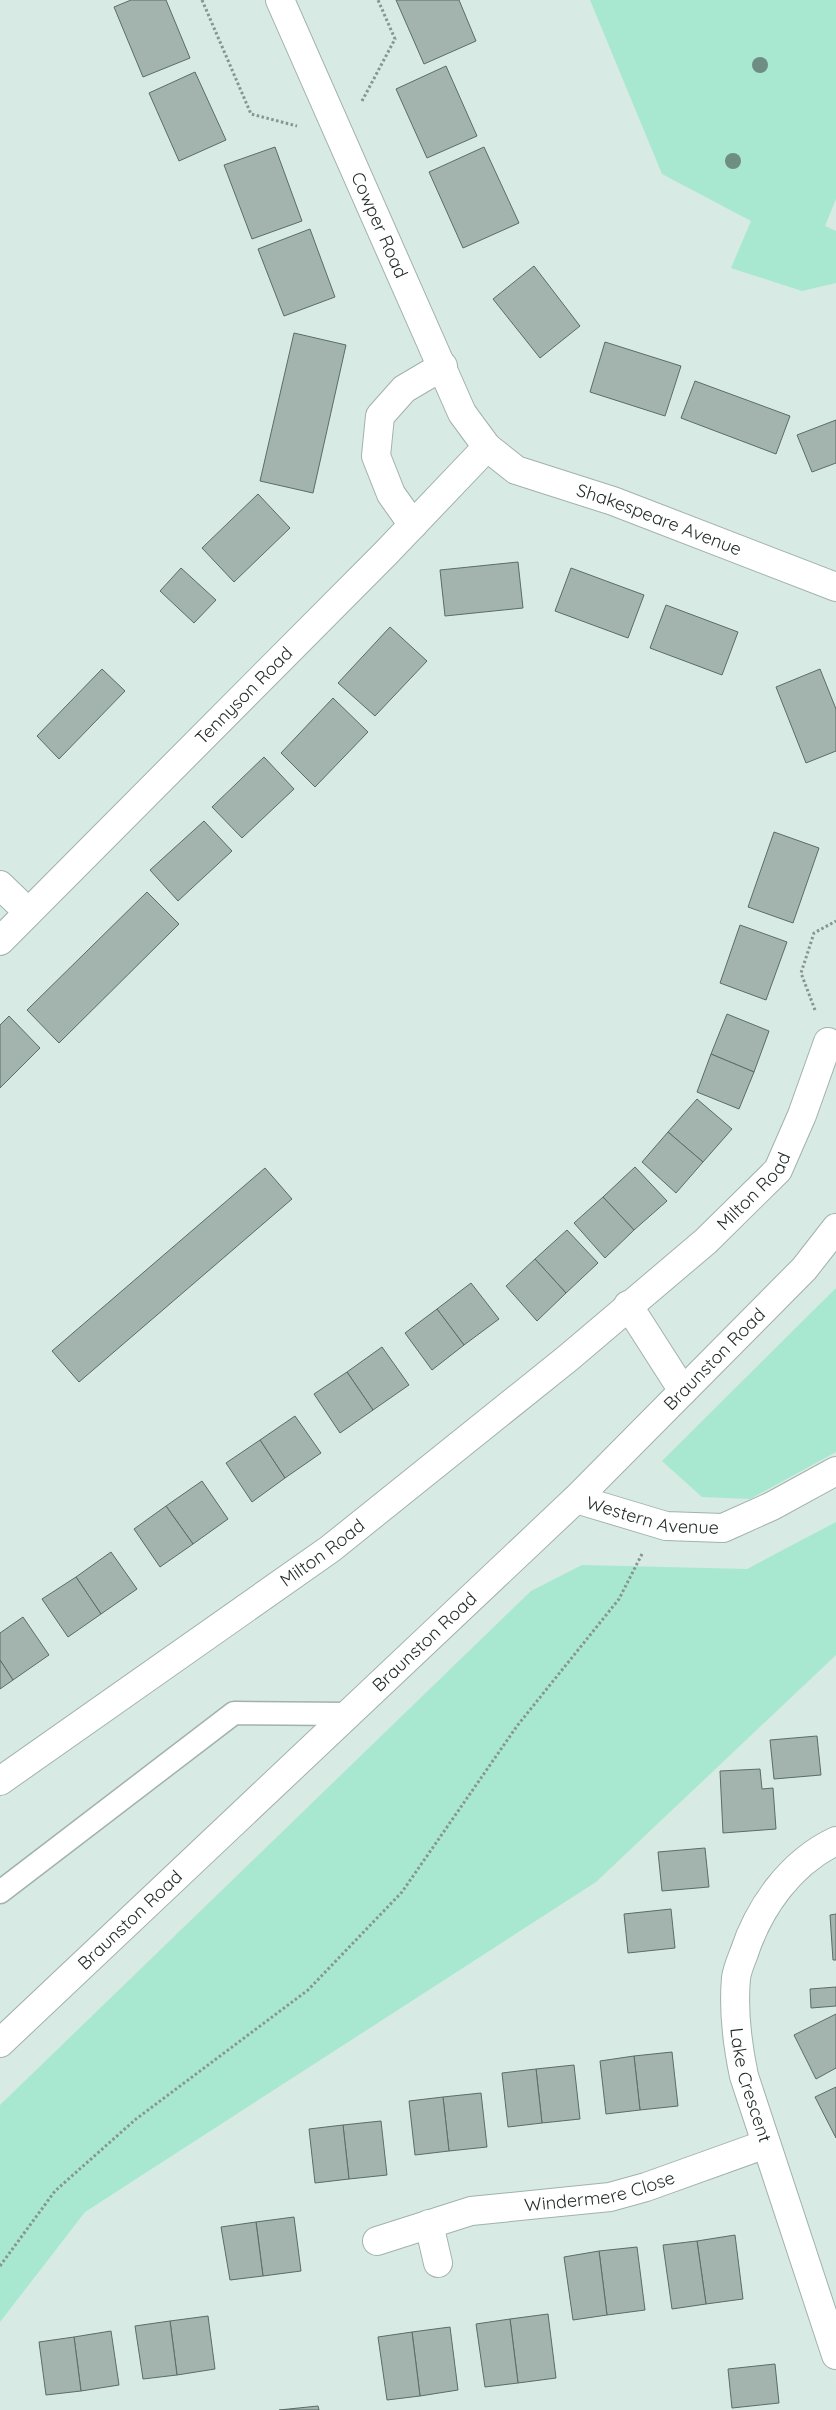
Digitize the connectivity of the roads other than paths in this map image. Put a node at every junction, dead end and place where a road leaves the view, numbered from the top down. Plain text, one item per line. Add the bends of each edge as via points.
1 (280, 0) edge
2 (443, 366) junction
3 (487, 447) junction
4 (413, 525) junction
5 (836, 587) edge
6 (0, 885) edge
7 (28, 912) junction
8 (0, 941) edge
9 (828, 1042) road end
10 (836, 1228) edge
11 (628, 1305) junction
12 (683, 1391) junction
13 (836, 1471) edge
14 (576, 1499) junction
15 (349, 1714) junction
16 (0, 1781) edge
17 (836, 1841) edge
18 (0, 1892) edge
19 (0, 2043) edge
20 (766, 2144) junction
21 (429, 2224) junction
22 (377, 2241) dead end
23 (438, 2263) dead end
24 (835, 2350) edge

1 - 2 street, Cowper Road
2 - 3 street, Cowper Road via 462,413
2 - 4 street via 404,389 380,416 376,456 391,494
3 - 4 street, Tennyson Road
3 - 5 street, Shakespeare Avenue via 516,470 613,501
4 - 7 street, Tennyson Road
6 - 7 street
7 - 8 street, Tennyson Road
9 - 11 street, Milton Road via 778,1170 706,1242
10 - 12 street, Braunston Road via 804,1269
11 - 12 street
11 - 16 street, Milton Road via 568,1358 330,1549
12 - 14 street, Braunston Road
13 - 14 street, Western Avenue via 723,1528 666,1526
14 - 15 street, Braunston Road
15 - 18 lane via 234,1713
15 - 19 street, Braunston Road
17 - 20 street, Lake Crescent via 802,1864 770,1898 750,1935 736,1976 735,2032 744,2076
20 - 21 street, Windermere Close via 610,2197 471,2211
20 - 24 street, Lake Crescent
21 - 22 street, Windermere Close
21 - 23 street

